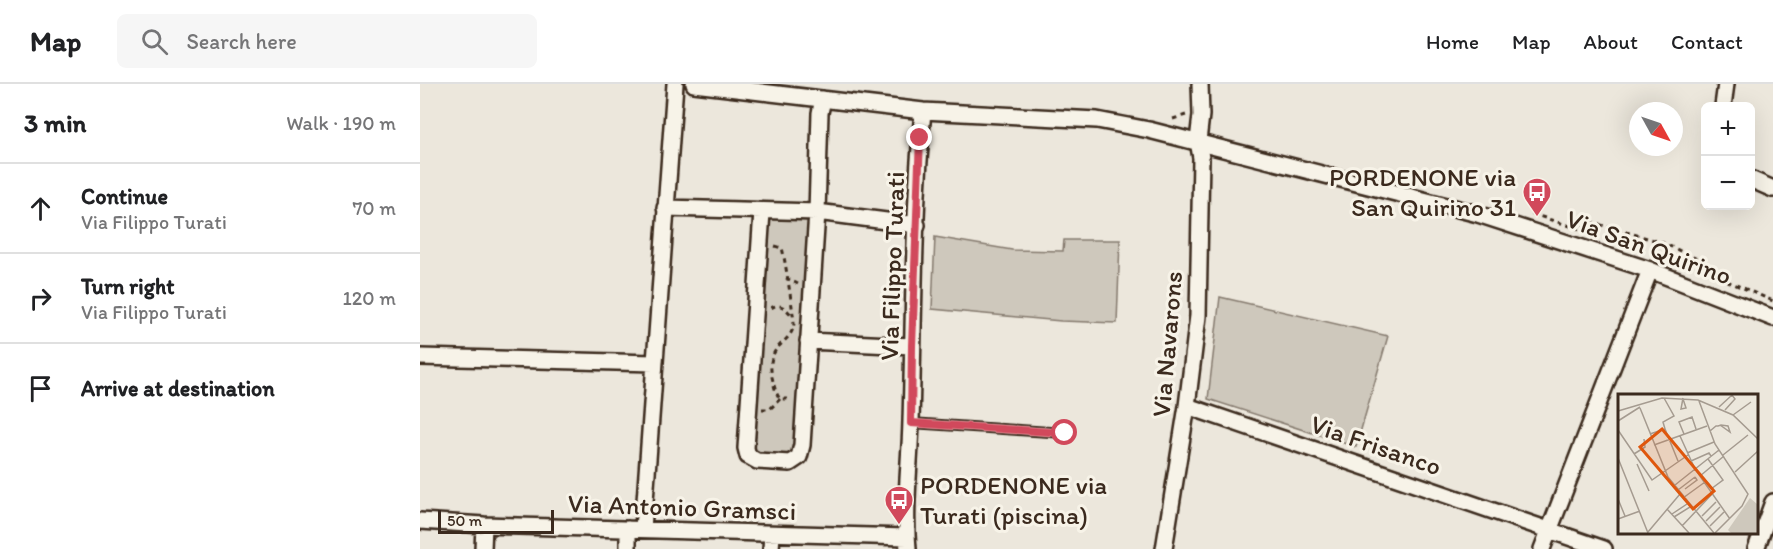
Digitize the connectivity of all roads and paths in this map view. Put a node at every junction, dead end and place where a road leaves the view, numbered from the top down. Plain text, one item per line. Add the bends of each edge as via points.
1 (675, 84) edge
2 (694, 84) edge
3 (1200, 84) edge
4 (1726, 84) edge
5 (757, 87) edge
6 (823, 99) junction
7 (1724, 102) edge
8 (923, 111) junction
9 (1198, 141) junction
10 (1755, 181) edge
11 (1773, 189) edge
12 (666, 208) junction
13 (762, 212) junction
14 (817, 212) junction
15 (917, 225) junction
16 (760, 245) junction
17 (1650, 270) junction
18 (755, 317) junction
19 (793, 318) junction
20 (1773, 318) edge
21 (808, 340) junction
22 (912, 346) junction
23 (420, 357) edge
24 (654, 363) junction
25 (780, 399) junction
26 (805, 400) junction
27 (1187, 406) junction
28 (749, 409) junction
29 (911, 423) junction
30 (1065, 433) dead end
31 (1773, 502) edge
32 (420, 521) edge
33 (484, 525) junction
34 (636, 529) junction
35 (1549, 529) junction
36 (772, 541) edge
37 (907, 543) edge
38 (483, 549) edge
39 (628, 549) edge
40 (1164, 549) edge
41 (1542, 549) edge
42 (1604, 549) edge
43 (1756, 549) edge

1 - 12 street
2 - 5 street, Via San Quirino
3 - 9 street, Via Navarons
4 - 7 street
5 - 6 street, Via San Quirino
6 - 8 street, Via San Quirino
6 - 14 street
8 - 9 street, Via San Quirino via 1097,120
8 - 15 street, Via Filippo Turati
9 - 17 street, Via San Quirino via 1478,214
9 - 27 street, Via Navarons via 1198,316
10 - 11 street
12 - 13 street
12 - 24 street
13 - 14 street
13 - 16 street
14 - 15 street
14 - 21 street
15 - 22 street, Via Filippo Turati
16 - 18 street
16 - 19 path via 782,248
17 - 20 street, Via San Quirino
17 - 35 street
18 - 19 path via 780,306 787,308
18 - 28 street
19 - 25 path via 792,330 771,357
21 - 22 street
21 - 26 street
22 - 29 street, Via Filippo Turati
23 - 24 street
24 - 34 street
25 - 26 path
25 - 28 path via 770,409
26 - 28 street via 799,456 790,463 757,461 748,456
27 - 35 street, Via Frisanco
27 - 40 street, Via Navarons
29 - 30 lane
29 - 37 street, Via Filippo Turati
31 - 43 street
32 - 33 street, Via Antonio Gramsci
33 - 34 street, Via Antonio Gramsci
33 - 38 street
34 - 36 street, Via Antonio Gramsci
34 - 39 street
35 - 41 street
35 - 42 street, Via Frisanco
36 - 37 street, Via Antonio Gramsci

